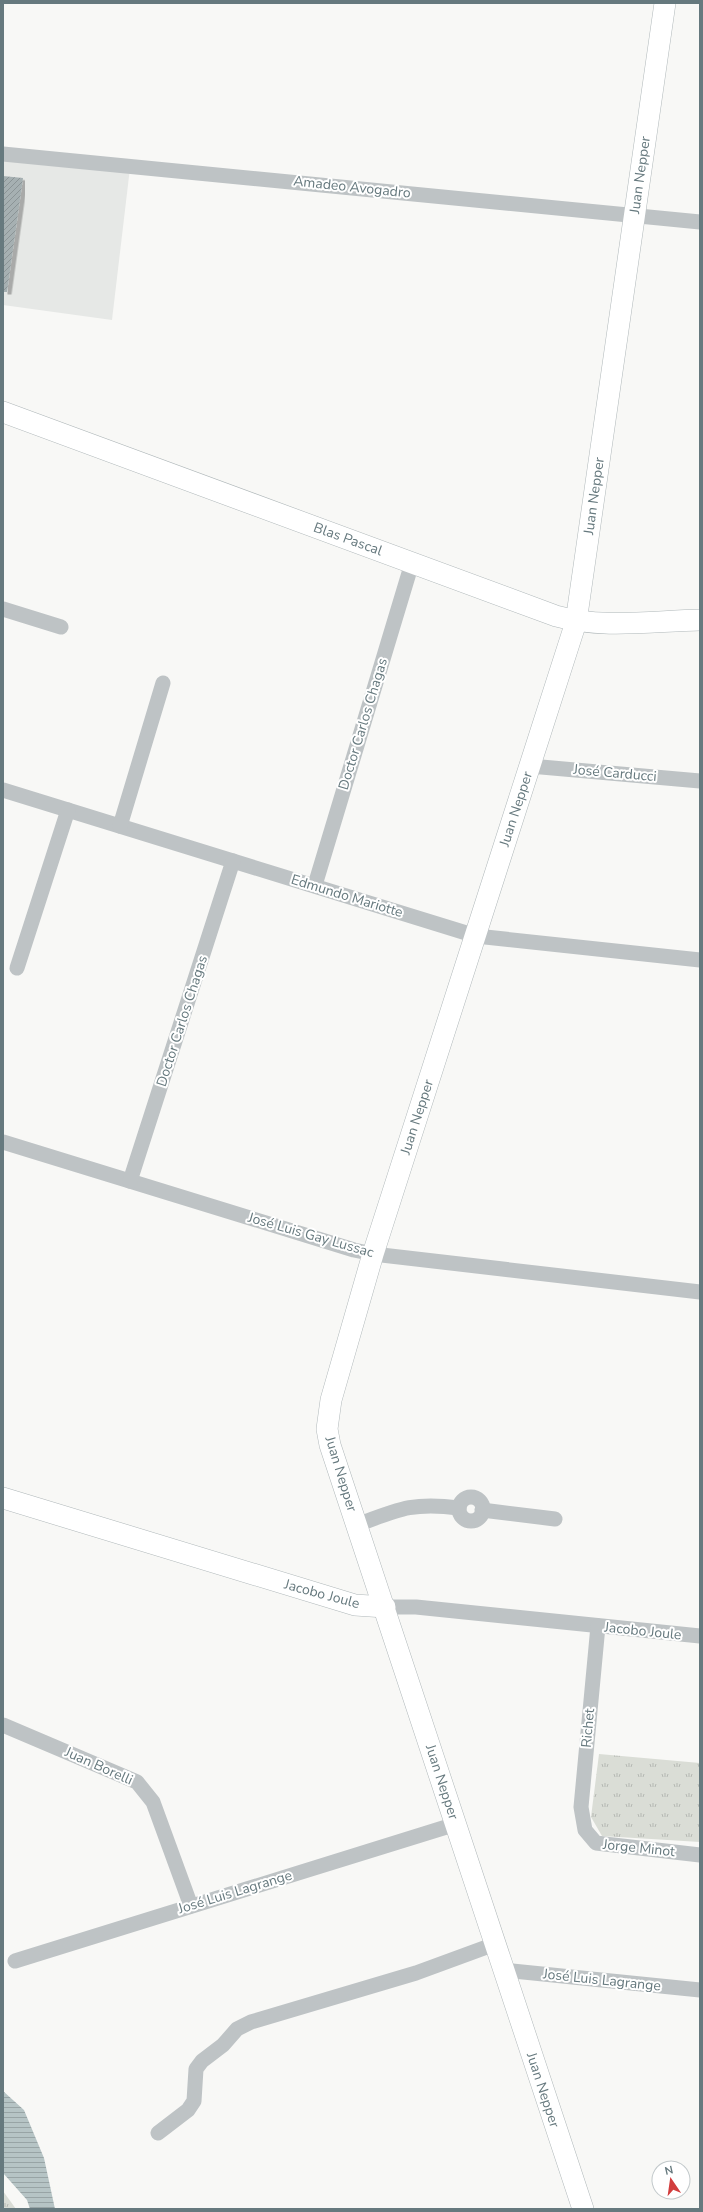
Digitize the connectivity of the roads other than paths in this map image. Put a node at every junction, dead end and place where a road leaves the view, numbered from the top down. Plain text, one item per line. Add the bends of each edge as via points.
1 (665, 3) edge
2 (3, 154) edge
3 (634, 215) junction
4 (700, 222) edge
5 (3, 412) edge
6 (412, 563) junction
7 (3, 609) edge
8 (700, 620) edge
9 (576, 622) junction
10 (61, 627) dead end
11 (163, 683) dead end
12 (530, 766) junction
13 (700, 781) edge
14 (3, 790) edge
15 (68, 810) junction
16 (120, 826) junction
17 (233, 861) junction
18 (315, 885) junction
19 (476, 936) junction
20 (700, 960) edge
21 (17, 968) dead end
22 (3, 1142) edge
23 (130, 1181) junction
24 (373, 1254) junction
25 (700, 1292) edge
26 (3, 1498) edge
27 (556, 1519) dead end
28 (357, 1525) junction
29 (385, 1607) junction
30 (598, 1626) junction
31 (700, 1636) edge
32 (3, 1725) edge
33 (456, 1824) junction
34 (585, 1830) joint
35 (700, 1855) edge
36 (191, 1906) junction
37 (495, 1944) junction
38 (15, 1962) dead end
39 (503, 1970) junction
40 (700, 1990) edge
41 (158, 2133) dead end
42 (583, 2209) edge

1 - 3 main road, Juan Nepper
2 - 3 street, Amadeo Avogadro
3 - 4 street, Amadeo Avogadro
3 - 9 main road, Juan Nepper
5 - 6 main road, Blas Pascal
6 - 9 main road, Blas Pascal
6 - 18 street, Doctor Carlos Chagas
7 - 10 street
8 - 9 main road, Blas Pascal via 597,624
9 - 12 main road, Juan Nepper
11 - 16 street
12 - 13 street, José Carducci
12 - 19 main road, Juan Nepper
14 - 15 street, Edmundo Mariotte
15 - 16 street, Edmundo Mariotte
15 - 21 street
16 - 17 street, Edmundo Mariotte
17 - 18 street, Edmundo Mariotte
17 - 23 street, Doctor Carlos Chagas
18 - 19 street, Edmundo Mariotte
19 - 20 street, Edmundo Mariotte
19 - 24 main road, Juan Nepper
22 - 23 street, José Luis Gay Lussac
23 - 24 street, José Luis Gay Lussac
24 - 25 street, José Luis Gay Lussac
24 - 28 main road, Juan Nepper via 328,1413 327,1429
26 - 29 main road, Jacobo Joule via 355,1605
27 - 28 street via 482,1510 477,1519 467,1520 459,1508 433,1504 410,1506
28 - 29 main road, Juan Nepper
29 - 30 street, Jacobo Joule via 416,1607
29 - 33 main road, Juan Nepper
30 - 31 street, Jacobo Joule
30 - 34 street, Richet via 581,1807
32 - 36 street, Juan Borelli via 137,1782 153,1802
33 - 36 street, José Luis Lagrange
33 - 37 main road, Juan Nepper
34 - 35 street, Jorge Minot via 596,1843
36 - 38 street, José Luis Lagrange
37 - 39 main road, Juan Nepper
37 - 41 street via 416,1973 251,2022 238,2029 196,2069 194,2101 188,2110
39 - 40 street, José Luis Lagrange
39 - 42 main road, Juan Nepper

